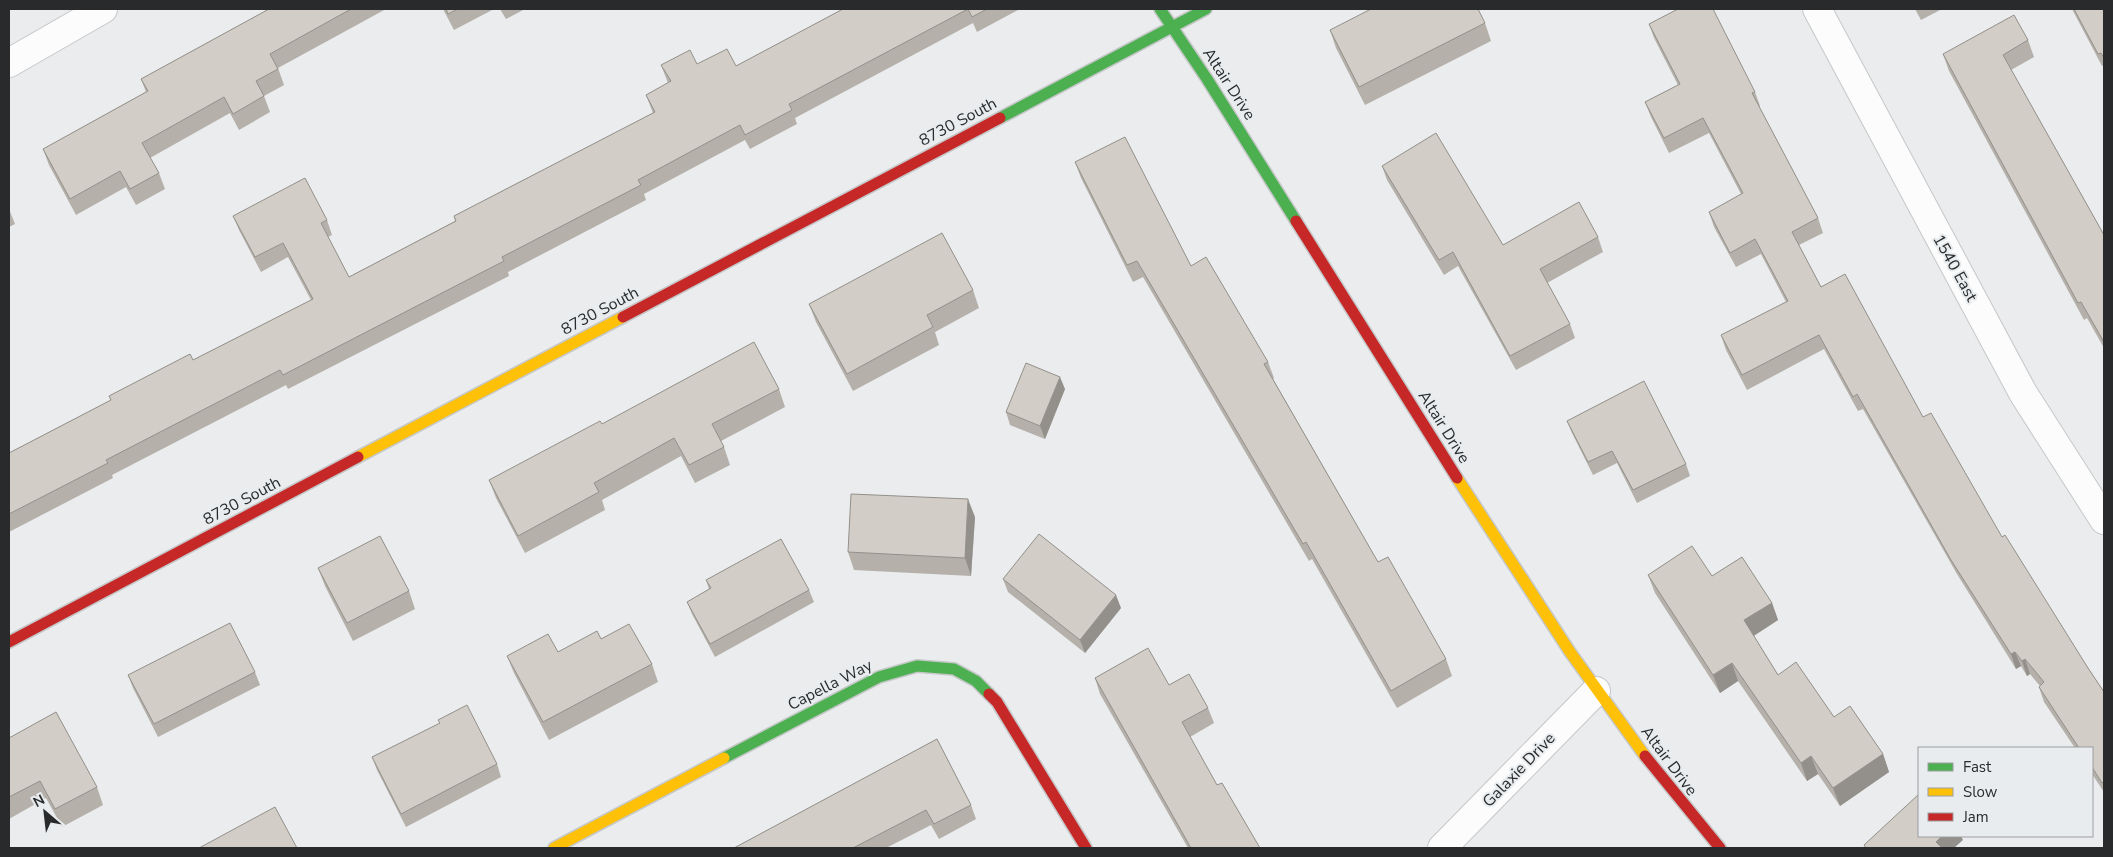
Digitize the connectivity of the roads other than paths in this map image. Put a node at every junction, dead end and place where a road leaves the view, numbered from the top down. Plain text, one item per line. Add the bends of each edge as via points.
1 (103, 9) edge
2 (1160, 9) edge
3 (1206, 9) edge
4 (1818, 9) edge
5 (1171, 27) junction
6 (9, 62) edge
7 (2104, 520) edge
8 (9, 642) edge
9 (1596, 691) junction
10 (554, 848) edge
11 (1086, 848) edge
12 (1442, 848) edge
13 (1720, 848) edge

1 - 6 street
2 - 5 street, Altair Drive
3 - 5 street, 8730 South
4 - 7 street, 1540 East via 2023,393
5 - 8 street, 8730 South
5 - 9 street, Altair Drive via 1207,79 1503,552
9 - 12 street, Galaxie Drive
9 - 13 street, Altair Drive via 1679,802
10 - 11 street, Capella Way via 879,676 917,666 954,669 976,681 997,702

